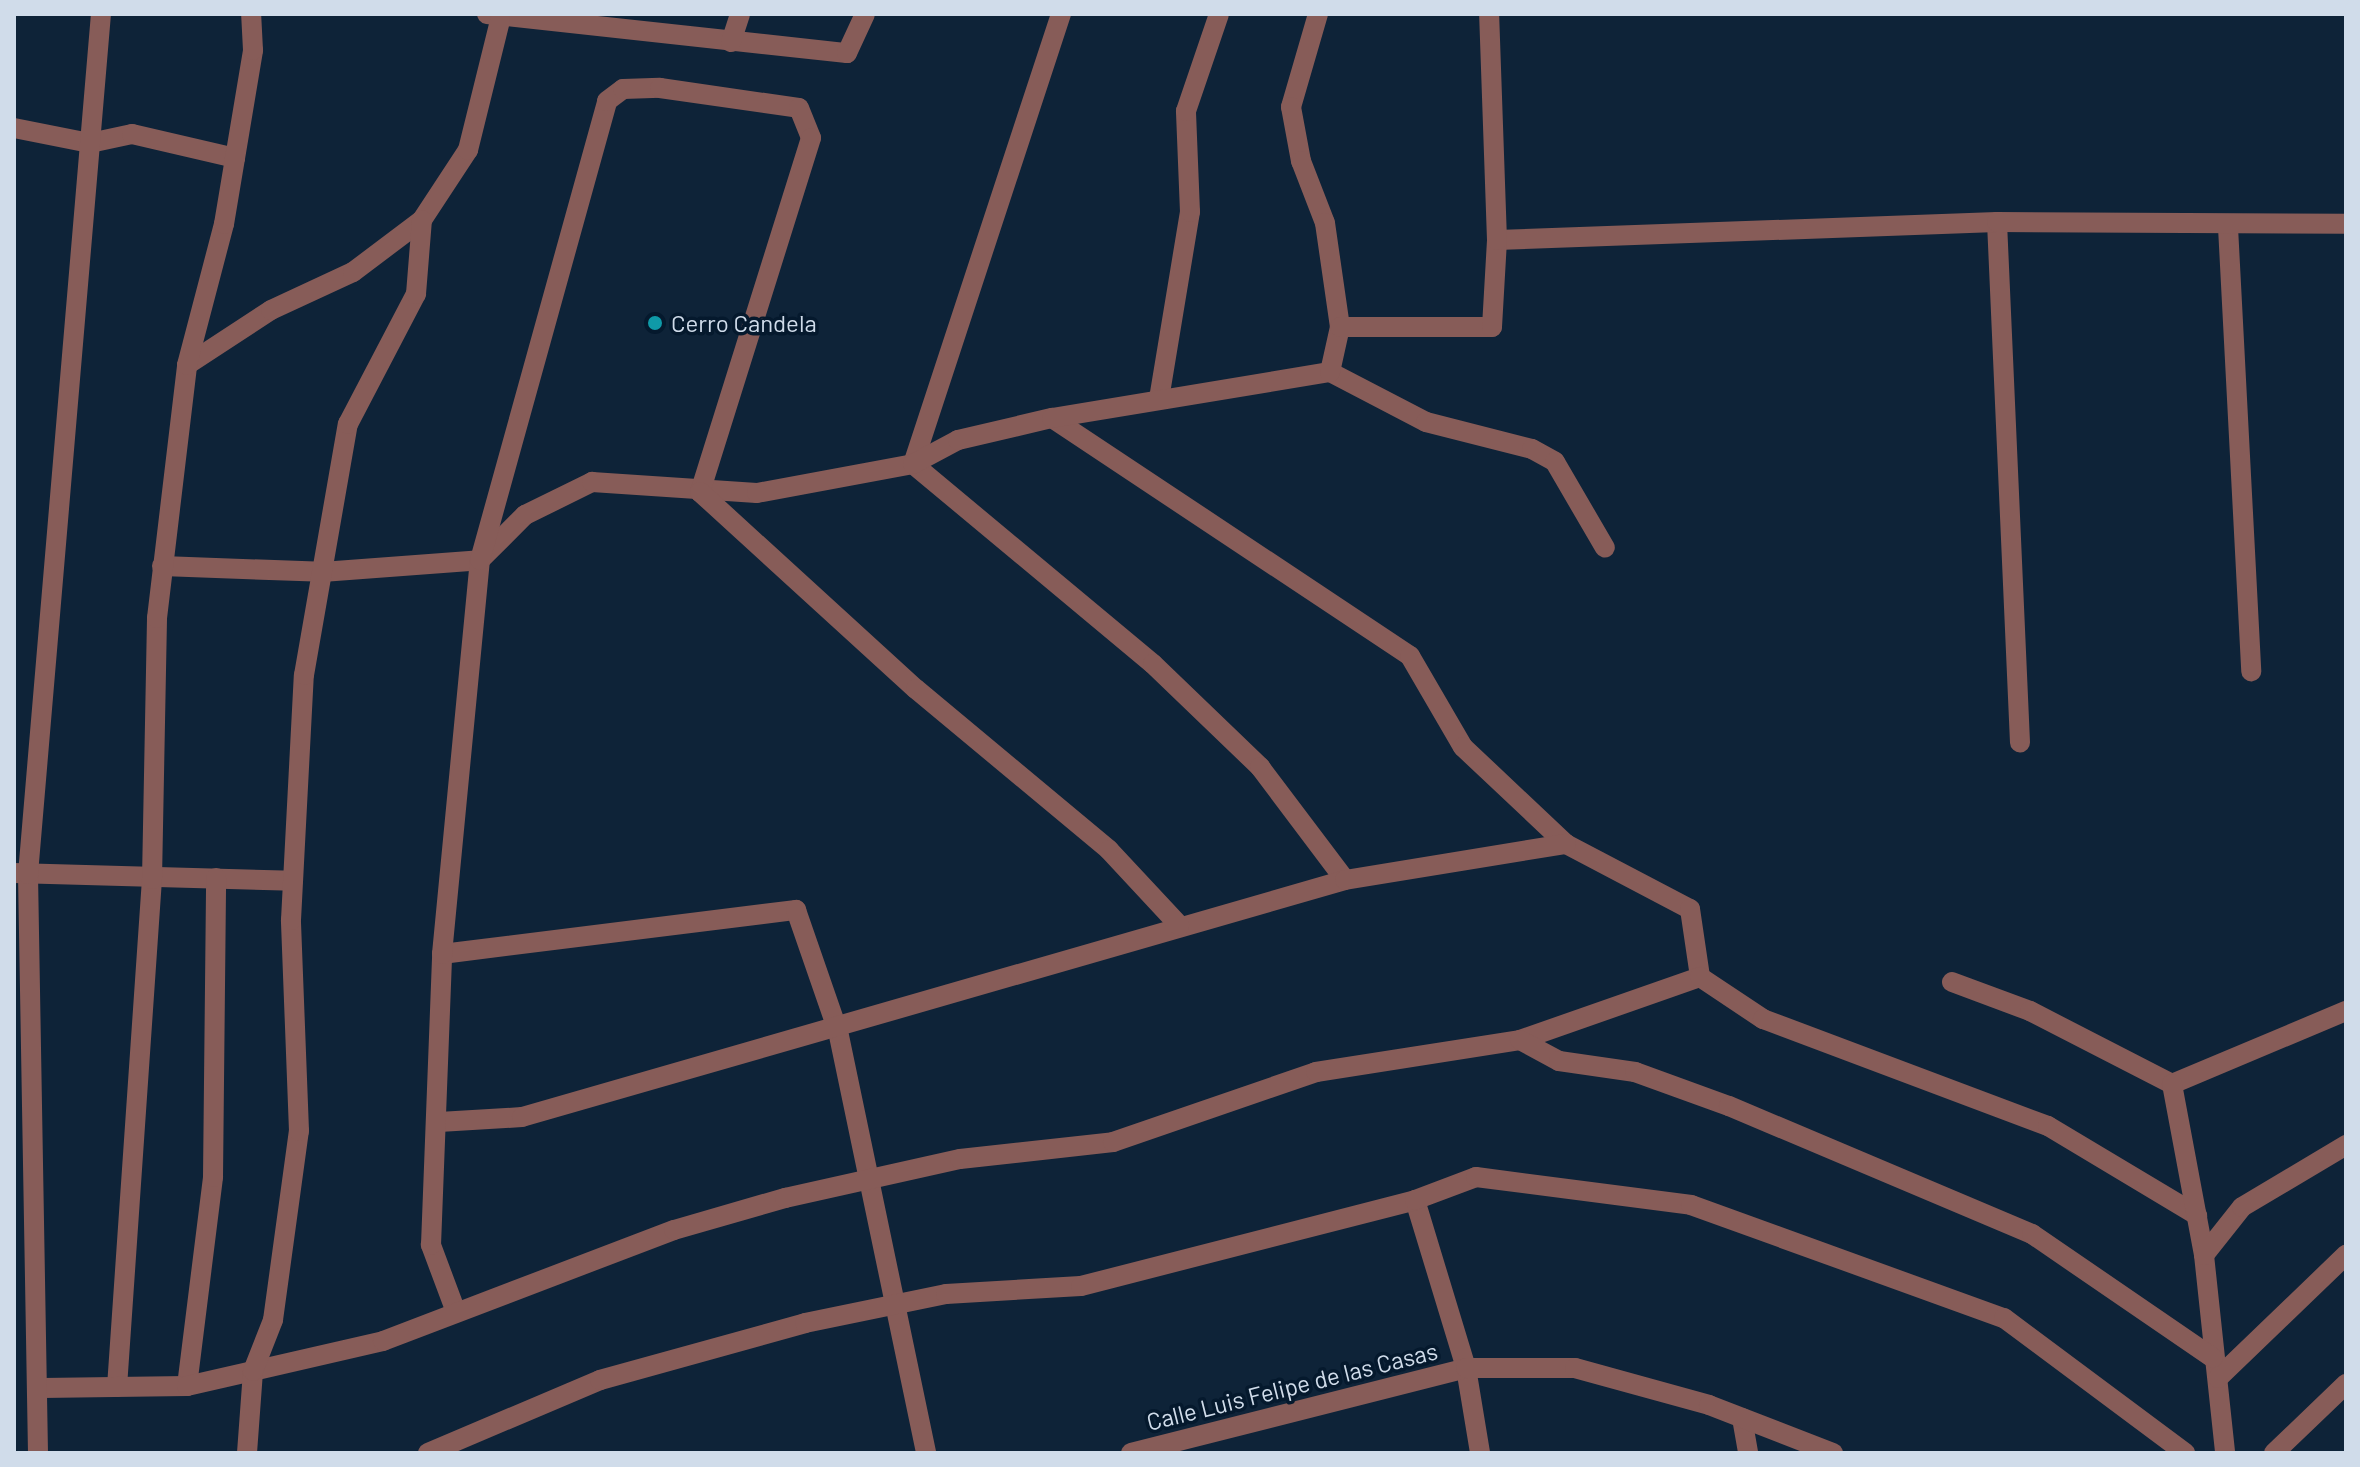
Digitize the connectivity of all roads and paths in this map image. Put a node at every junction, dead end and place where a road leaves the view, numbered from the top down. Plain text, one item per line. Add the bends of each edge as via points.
1 (101, 14) edge
2 (251, 14) edge
3 (740, 14) edge
4 (865, 14) edge
5 (1061, 14) edge
6 (1219, 14) edge
7 (1318, 14) edge
8 (1489, 14) edge
9 (494, 18) edge
10 (731, 42) junction
11 (14, 128) edge
12 (90, 143) junction
13 (235, 158) junction
14 (422, 220) junction
15 (1997, 222) junction
16 (2346, 224) edge
17 (2228, 227) junction
18 (1497, 240) junction
19 (1340, 327) junction
20 (187, 365) junction
21 (1330, 372) junction
22 (1159, 399) junction
23 (1052, 418) junction
24 (913, 464) junction
25 (700, 492) junction
26 (1605, 548) dead end
27 (480, 560) junction
28 (162, 566) junction
29 (322, 572) junction
30 (2251, 671) dead end
31 (2020, 742) dead end
32 (1566, 844) junction
33 (21, 874) edge
34 (216, 878) junction
35 (152, 879) junction
36 (1345, 880) junction
37 (293, 881) junction
38 (1179, 925) junction
39 (442, 954) junction
40 (1700, 977) junction
41 (1952, 982) dead end
42 (2346, 1011) edge
43 (838, 1031) junction
44 (1520, 1040) junction
45 (2172, 1084) junction
46 (439, 1122) junction
47 (2346, 1145) edge
48 (869, 1180) junction
49 (1415, 1200) junction
50 (2197, 1215) junction
51 (2204, 1255) junction
52 (2346, 1255) edge
53 (893, 1309) junction
54 (456, 1312) junction
55 (1466, 1368) junction
56 (2216, 1368) junction
57 (253, 1371) junction
58 (2346, 1384) edge
59 (187, 1386) junction
60 (117, 1387) junction
61 (42, 1388) junction
62 (1742, 1418) junction
63 (1155, 1450) edge
64 (38, 1453) edge
65 (247, 1453) edge
66 (428, 1453) edge
67 (926, 1453) edge
68 (1131, 1453) edge
69 (1480, 1453) edge
70 (1748, 1453) edge
71 (1833, 1453) edge
72 (2185, 1453) edge
73 (2225, 1453) edge
74 (2274, 1453) edge

1 - 12 street
2 - 13 street via 253,50
3 - 10 street
4 - 10 street via 847,53
5 - 24 street
6 - 22 street via 1186,111 1190,212
7 - 19 street via 1291,107 1301,161 1325,223
8 - 18 street
9 - 10 street
9 - 14 street via 468,150
11 - 12 street
12 - 13 street via 132,134
12 - 33 street
13 - 20 street
14 - 20 street via 353,272 271,310
14 - 29 street via 416,294 348,424
15 - 17 street
15 - 18 street
15 - 31 street
16 - 17 street
17 - 30 street
18 - 19 street via 1492,327
19 - 21 street
20 - 28 street
21 - 22 street
21 - 26 street via 1426,422 1532,449 1555,462
22 - 23 street
23 - 24 street via 958,440
23 - 32 street via 1410,656 1463,747
24 - 25 street via 757,493
24 - 36 street via 1153,664 1260,767
25 - 27 street via 592,482 525,515
25 - 27 street via 811,138 799,108 660,88 623,89 607,101
25 - 38 street via 916,689 1109,850
27 - 29 street
27 - 39 street
28 - 29 street
28 - 35 street
29 - 37 street via 304,675
32 - 36 street
32 - 40 street via 1690,909
33 - 35 street
33 - 61 street
34 - 35 street
34 - 37 street
34 - 59 street via 213,1177
35 - 60 street
36 - 38 street
37 - 57 street via 299,1131 273,1320
38 - 43 street
39 - 43 street via 796,910
39 - 46 street
40 - 44 street
40 - 50 street via 1763,1019 2048,1126
41 - 45 street via 2030,1011
42 - 45 street
43 - 46 street via 522,1117
43 - 48 street
44 - 48 street via 1316,1072 1113,1142 960,1159
44 - 56 street via 1559,1061 1635,1072 1729,1106 2032,1234
45 - 50 street
46 - 54 street via 431,1245
47 - 51 street via 2242,1207
48 - 53 street
48 - 54 street via 674,1230
49 - 53 street via 1081,1286 946,1294
49 - 55 street
49 - 72 street via 1476,1177 1691,1205 2004,1318
50 - 51 street
51 - 56 street
52 - 56 street
53 - 66 street via 805,1323 600,1380
53 - 67 street
54 - 57 street via 383,1341
55 - 62 street, Calle Luis Felipe de las Casas via 1575,1368
55 - 63 street, Calle Luis Felipe de las Casas
55 - 69 street
56 - 73 street
57 - 59 street
57 - 65 street
58 - 74 street
59 - 60 street
60 - 61 street
61 - 64 street
62 - 70 street
62 - 71 street, Calle Luis Felipe de las Casas
63 - 68 street, Calle Luis Felipe de las Casas

